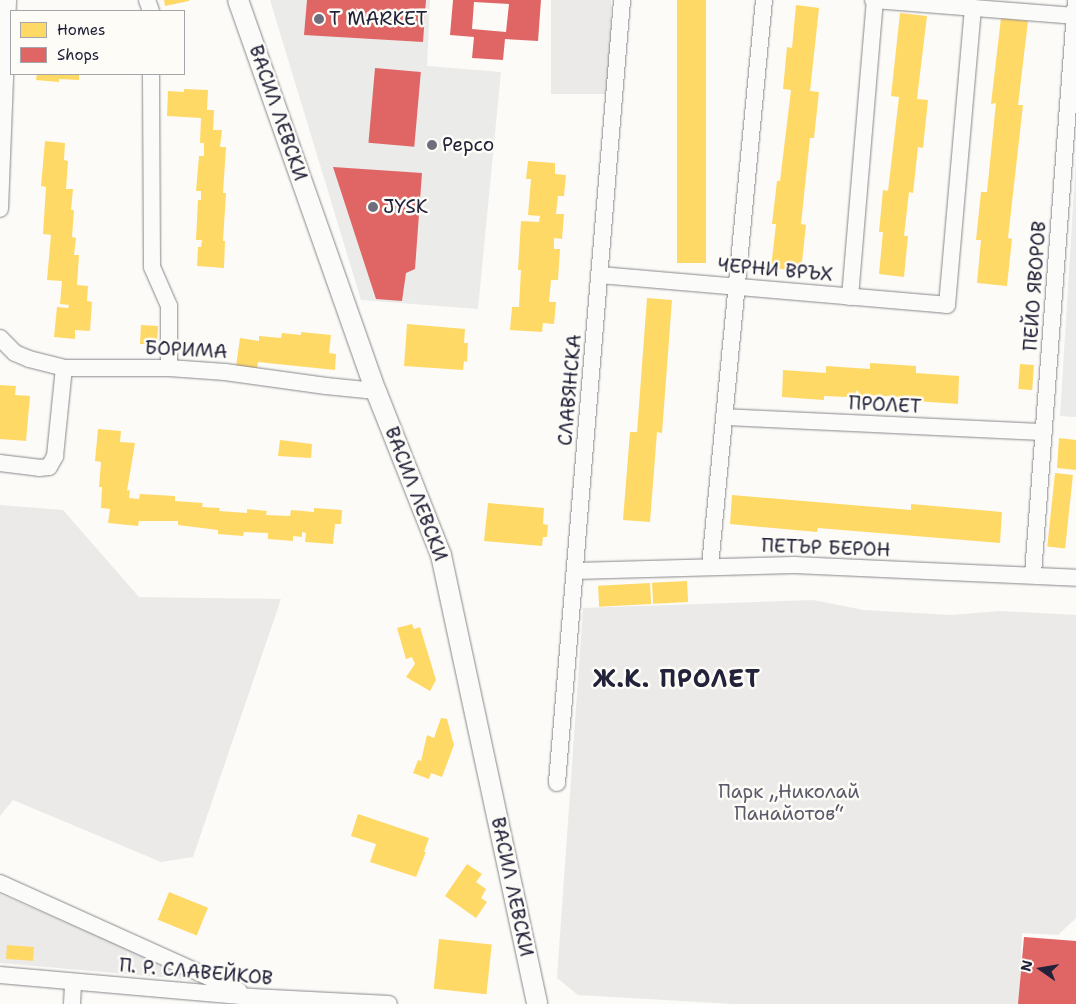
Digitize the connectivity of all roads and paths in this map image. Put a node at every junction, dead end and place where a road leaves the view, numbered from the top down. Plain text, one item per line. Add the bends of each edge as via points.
1 (238, 0) edge
2 (622, 0) edge
3 (764, 0) edge
4 (874, 0) edge
5 (5, 8) edge
6 (973, 8) junction
7 (1075, 8) edge
8 (151, 75) edge
9 (0, 209) edge
10 (600, 275) junction
11 (737, 286) junction
12 (850, 296) junction
13 (0, 338) edge
14 (64, 368) junction
15 (169, 368) junction
16 (376, 391) junction
17 (724, 417) junction
18 (1044, 432) junction
19 (0, 463) edge
20 (710, 566) junction
21 (575, 571) junction
22 (1033, 574) junction
23 (1076, 578) edge
24 (557, 783) dead end
25 (0, 883) edge
26 (0, 975) edge
27 (73, 982) junction
28 (252, 997) junction
29 (72, 1004) edge
30 (389, 1004) edge
31 (537, 1004) edge

1 - 16 street, ВАСИЛ ЛЕВСКИ
2 - 10 street, СЛАВЯНСКА
3 - 11 street
4 - 6 street
4 - 12 street
5 - 9 street
6 - 7 street
6 - 12 street, ЧЕРНИ ВРЪХ via 947,305
7 - 18 street, ПЕЙО ЯВОРОВ
8 - 15 street via 152,267 169,306
10 - 11 street, ЧЕРНИ ВРЪХ
10 - 21 street, СЛАВЯНСКА
11 - 12 street, ЧЕРНИ ВРЪХ
11 - 17 street
13 - 14 street, БОРИМА via 15,353
14 - 15 street, БОРИМА
14 - 19 street via 55,456 49,467
15 - 16 street, БОРИМА
16 - 31 street, ВАСИЛ ЛЕВСКИ via 441,555
17 - 18 street, ПРОЛЕТ
17 - 20 street
18 - 22 street, ПЕЙО ЯВОРОВ
20 - 21 street, ПЕТЪР БЕРОН
20 - 22 street, ПЕТЪР БЕРОН via 794,565
21 - 24 street, СЛАВЯНСКА
22 - 23 street, ПЕТЪР БЕРОН
25 - 28 street
26 - 27 street, П. Р. СЛАВЕЙКОВ
27 - 28 street, П. Р. СЛАВЕЙКОВ
27 - 29 street
28 - 30 street, П. Р. СЛАВЕЙКОВ

